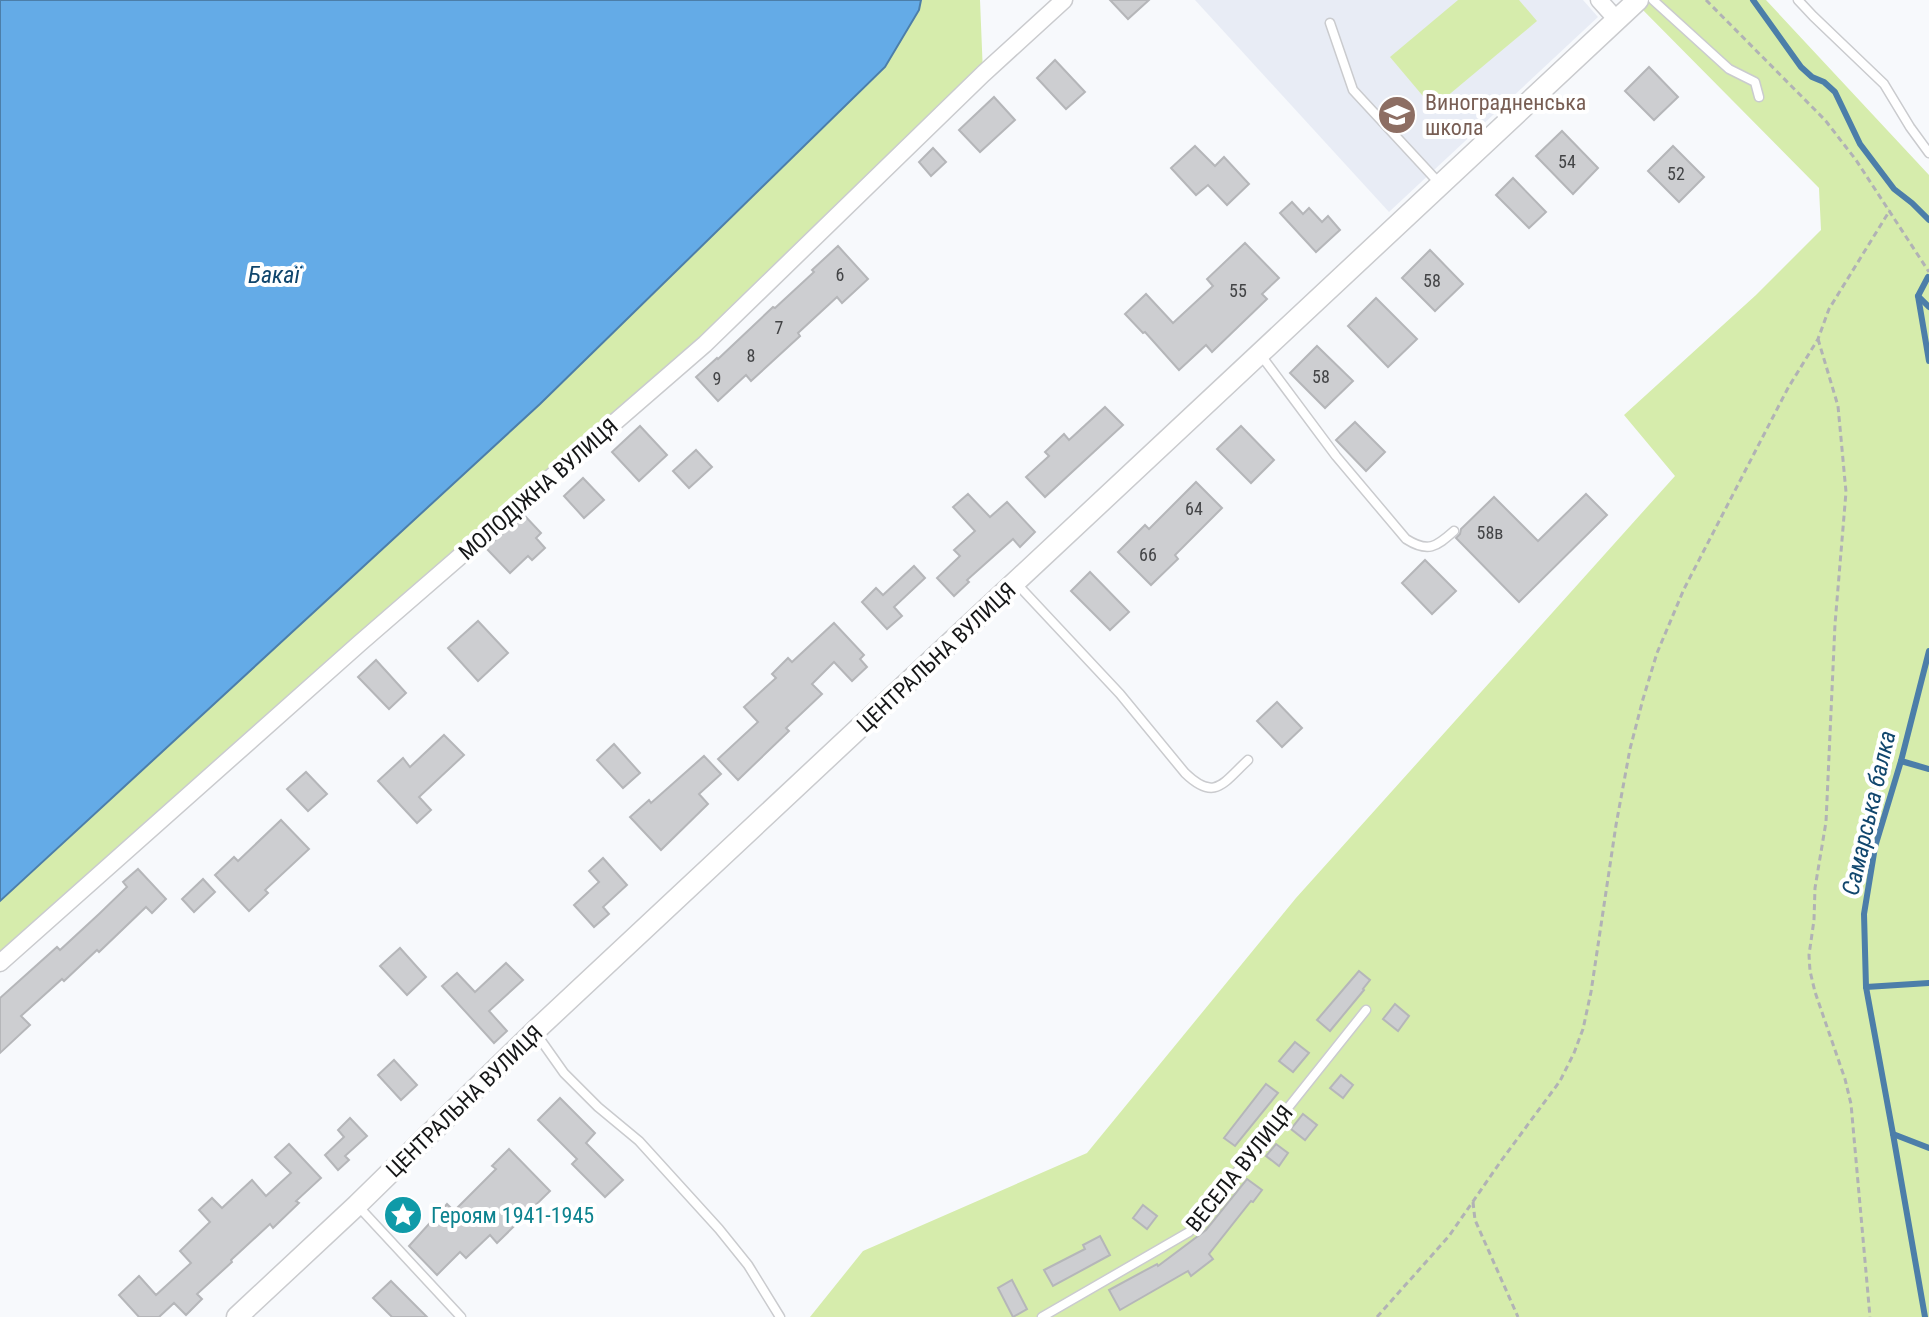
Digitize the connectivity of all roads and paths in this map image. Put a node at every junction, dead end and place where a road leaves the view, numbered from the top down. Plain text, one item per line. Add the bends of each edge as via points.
1 (1064, 0) edge
2 (1599, 0) edge
3 (1638, 0) edge
4 (1653, 0) edge
5 (1706, 0) edge
6 (1798, 0) edge
7 (1617, 20) junction
8 (1330, 23) dead end
9 (1759, 97) dead end
10 (1929, 153) edge
11 (1440, 184) junction
12 (1890, 210) junction
13 (1929, 272) edge
14 (1818, 339) junction
15 (1260, 354) junction
16 (1454, 531) dead end
17 (1016, 583) junction
18 (1248, 760) dead end
19 (0, 963) edge
20 (1366, 1010) dead end
21 (535, 1031) junction
22 (1472, 1201) junction
23 (357, 1205) junction
24 (237, 1317) edge
25 (461, 1317) edge
26 (780, 1317) edge
27 (1042, 1317) edge
28 (1377, 1317) edge
29 (1518, 1317) edge
30 (1870, 1317) edge

1 - 19 street, МОЛОДІЖНА ВУЛИЦЯ via 705,344
2 - 7 street
3 - 7 street, ЦЕНТРАЛЬНА ВУЛИЦЯ
4 - 9 lane via 1729,69 1755,82
5 - 12 path via 1825,120
6 - 10 lane via 1884,84
7 - 11 street, ЦЕНТРАЛЬНА ВУЛИЦЯ
8 - 11 lane via 1353,90
11 - 15 street, ЦЕНТРАЛЬНА ВУЛИЦЯ
12 - 13 path
12 - 14 path via 1829,309
14 - 22 path via 1684,589 1657,653 1630,749 1591,992 1574,1053 1560,1081
14 - 30 path via 1838,406 1846,492 1826,822 1809,955 1815,992 1851,1104
15 - 16 lane via 1406,539 1428,547
15 - 17 street, ЦЕНТРАЛЬНА ВУЛИЦЯ
17 - 18 lane via 1197,785 1213,788
17 - 21 street, ЦЕНТРАЛЬНА ВУЛИЦЯ
20 - 27 lane, ВЕСЕЛА ВУЛИЦЯ via 1189,1232
21 - 23 street, ЦЕНТРАЛЬНА ВУЛИЦЯ
21 - 26 lane via 564,1073 639,1141 719,1229
22 - 28 path via 1449,1236
22 - 29 path via 1475,1220
23 - 24 street, ЦЕНТРАЛЬНА ВУЛИЦЯ
23 - 25 lane

